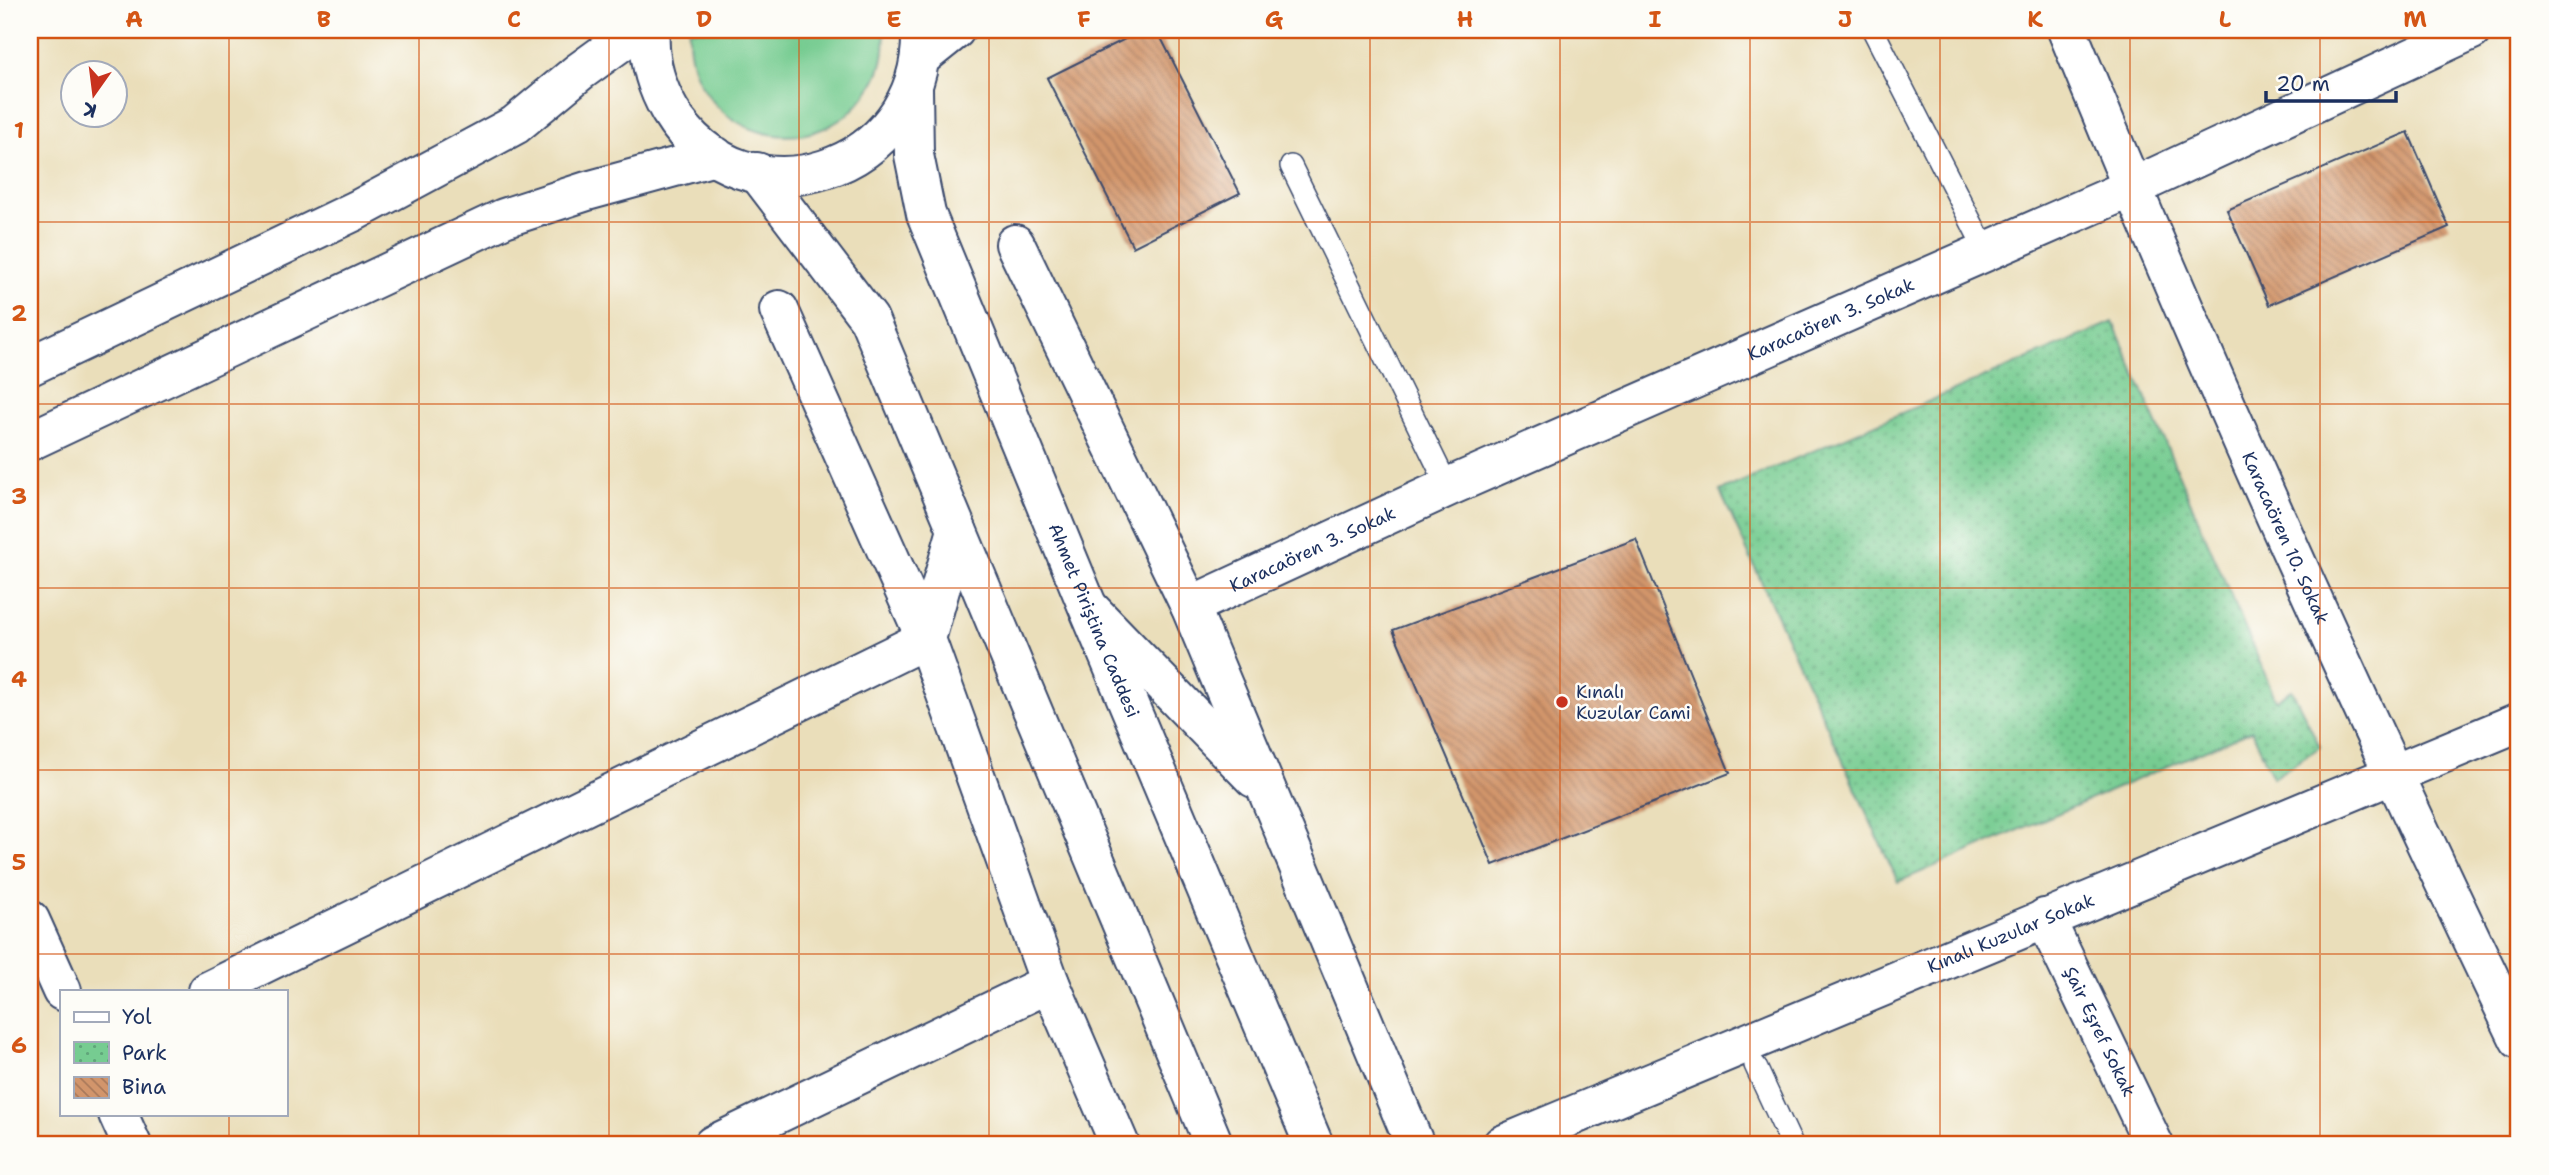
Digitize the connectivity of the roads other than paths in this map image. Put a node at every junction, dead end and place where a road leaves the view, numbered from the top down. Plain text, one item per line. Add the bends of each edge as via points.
1 (637, 30) edge
2 (650, 30) edge
3 (955, 30) edge
4 (1873, 30) edge
5 (2067, 30) edge
6 (2472, 30) edge
7 (2408, 44) edge
8 (918, 59) edge
9 (715, 156) junction
10 (1291, 166) dead end
11 (757, 172) junction
12 (2132, 188) junction
13 (1015, 244) dead end
14 (1986, 251) junction
15 (779, 310) dead end
16 (30, 366) edge
17 (30, 441) edge
18 (1448, 487) junction
19 (957, 530) junction
20 (1087, 605) junction
21 (1190, 606) junction
22 (926, 639) junction
23 (2519, 722) edge
24 (2392, 775) junction
25 (1268, 792) junction
26 (2045, 918) junction
27 (30, 920) edge
28 (1050, 983) junction
29 (62, 990) edge
30 (210, 990) edge
31 (2519, 1039) edge
32 (1755, 1065) dead end
33 (119, 1116) edge
34 (132, 1145) edge
35 (713, 1145) edge
36 (1119, 1145) edge
37 (1214, 1145) edge
38 (1314, 1145) edge
39 (1415, 1145) edge
40 (1502, 1145) edge
41 (1792, 1145) edge
42 (2154, 1145) edge

1 - 16 street via 515,125 357,210
2 - 9 street via 653,73 662,97 693,140
3 - 8 street
4 - 14 lane
5 - 12 street, Karacaören 10. Sokak
6 - 7 street, Karacaören 3. Sokak
7 - 12 street, Karacaören 3. Sokak
8 - 11 street via 902,110 888,129 850,159 805,174
8 - 20 street, Ahmet Piriştina Caddesi via 914,155 926,214
9 - 11 street
9 - 17 street via 503,218
10 - 18 lane
11 - 19 street via 869,319
12 - 14 street, Karacaören 3. Sokak
12 - 24 street, Karacaören 10. Sokak
13 - 21 street
14 - 18 street, Karacaören 3. Sokak
15 - 22 street
18 - 21 street, Karacaören 3. Sokak
19 - 22 street
19 - 37 street
20 - 25 street
20 - 38 street, Ahmet Piriştina Caddesi
21 - 25 street
22 - 28 street
22 - 30 street
23 - 24 street, Kınalı Kuzular Sokak
24 - 26 street, Kınalı Kuzular Sokak
24 - 31 street, Karacaören 10. Sokak
25 - 39 street
26 - 40 street, Kınalı Kuzular Sokak
26 - 42 street, Şair Eşref Sokak
27 - 29 street
28 - 35 street
28 - 36 street
32 - 41 lane
33 - 34 street

